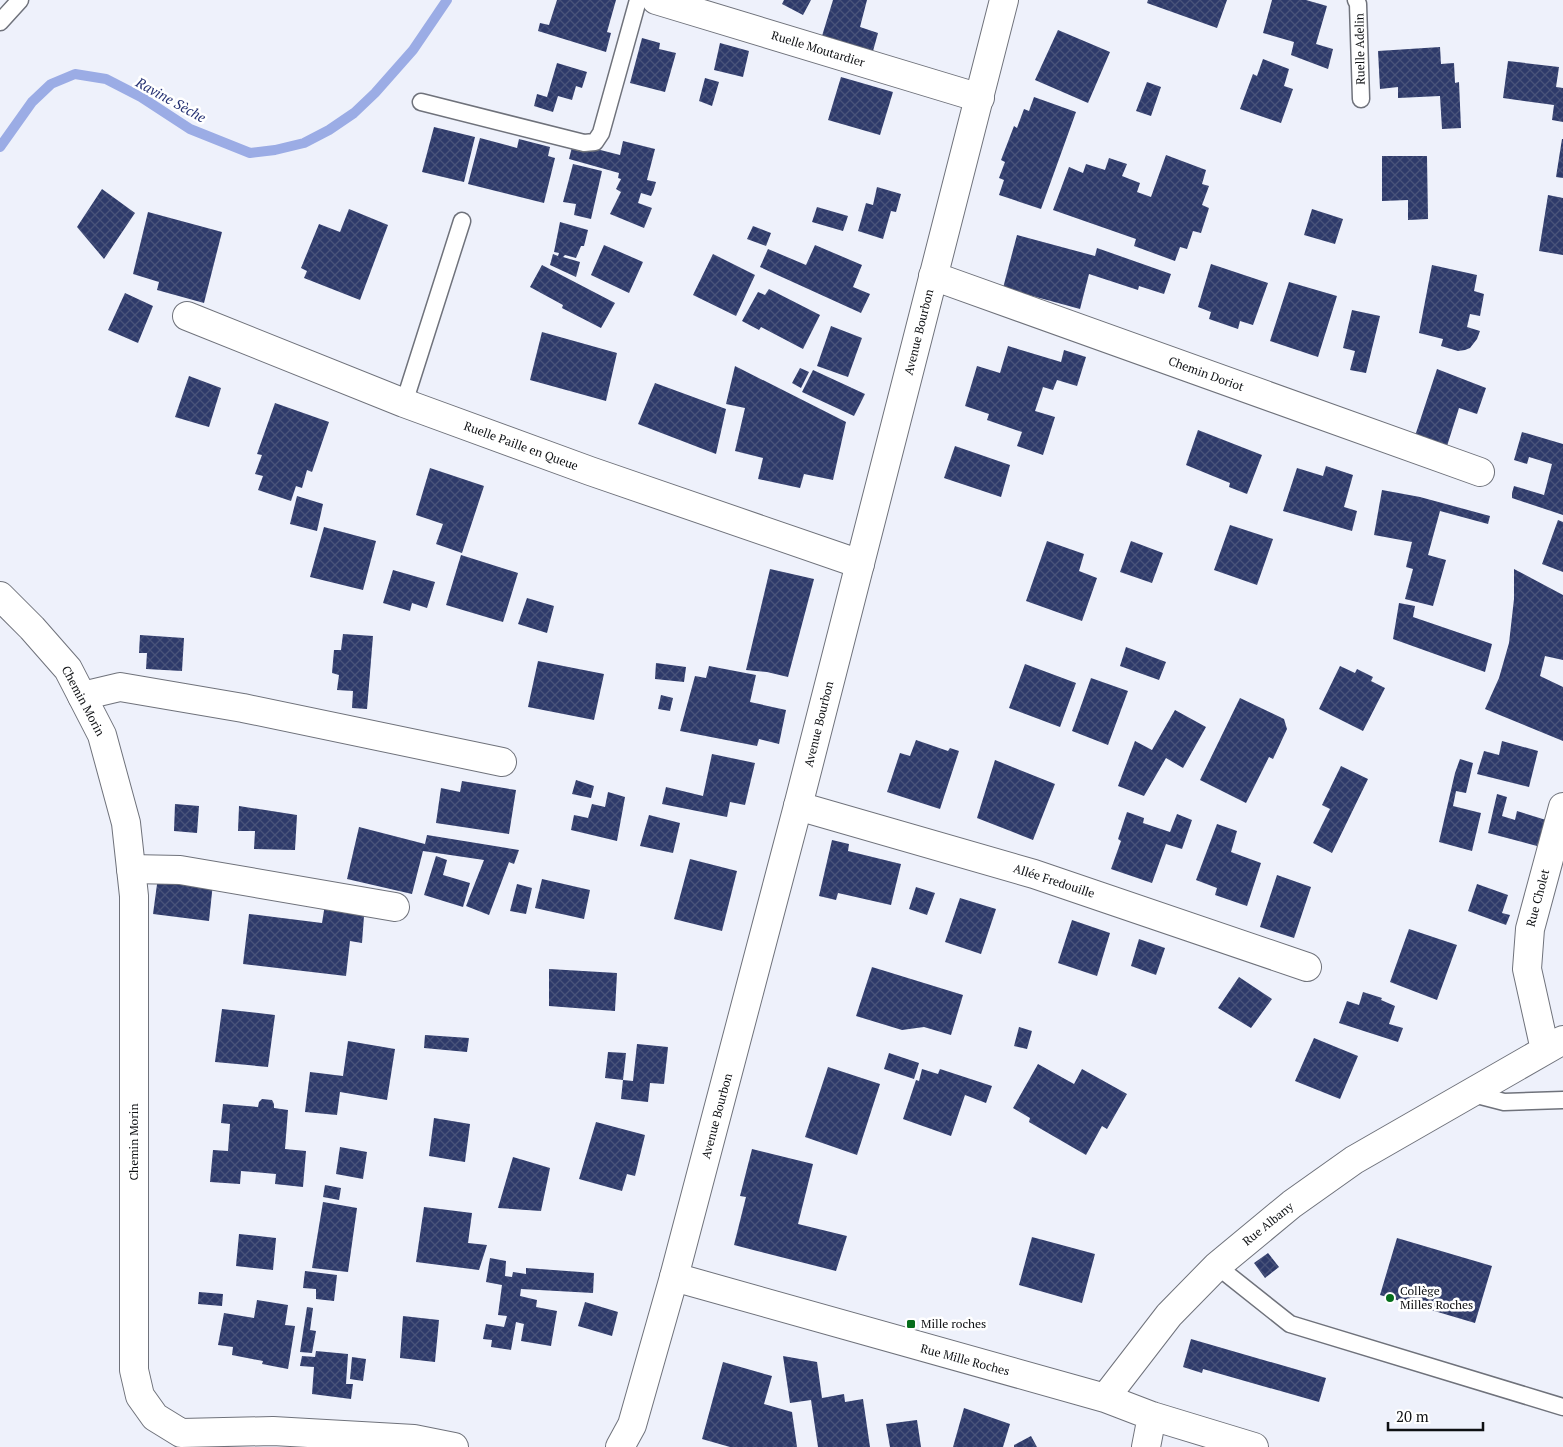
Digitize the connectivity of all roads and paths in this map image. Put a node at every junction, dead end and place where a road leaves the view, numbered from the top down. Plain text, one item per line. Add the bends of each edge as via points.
1 (20, 0) edge
2 (638, 0) edge
3 (656, 0) edge
4 (1004, 0) edge
5 (1356, 0) edge
6 (0, 22) edge
7 (980, 98) junction
8 (1361, 99) dead end
9 (421, 102) dead end
10 (462, 221) dead end
11 (933, 276) junction
12 (187, 316) dead end
13 (404, 403) junction
14 (1480, 472) dead end
15 (860, 564) junction
16 (0, 596) edge
17 (82, 696) junction
18 (502, 762) dead end
19 (798, 806) junction
20 (1563, 807) edge
21 (131, 868) junction
22 (395, 906) dead end
23 (1307, 967) dead end
24 (1554, 1045) edge
25 (1469, 1093) junction
26 (1563, 1100) edge
27 (1217, 1266) junction
28 (674, 1277) junction
29 (1105, 1398) junction
30 (1563, 1407) edge
31 (1152, 1416) junction
32 (619, 1446) edge
33 (454, 1447) edge
34 (1146, 1447) edge
35 (1254, 1447) edge

1 - 6 lane
2 - 9 lane via 601,133 595,142 584,143
3 - 7 street, Ruelle Moutardier
4 - 7 street, Avenue Bourbon
5 - 8 lane, Ruelle Adelin
7 - 11 street, Avenue Bourbon
10 - 13 lane
11 - 14 street, Chemin Doriot
11 - 15 street, Avenue Bourbon
12 - 13 street, Ruelle Paille en Queue
13 - 15 street, Ruelle Paille en Queue
15 - 19 street, Avenue Bourbon
16 - 17 street, Chemin Morin via 68,669
17 - 18 street via 120,687 242,708
17 - 21 street, Chemin Morin via 102,735 126,823
19 - 23 street, Allée Fredouille via 1034,874
19 - 28 street, Avenue Bourbon
20 - 24 street, Rue Cholet via 1530,929 1527,969
21 - 22 street via 180,870
21 - 33 street, Chemin Morin via 134,896 134,1370 140,1396 155,1418 181,1433 273,1431 414,1438
24 - 25 street, Rue Albany
25 - 26 lane via 1504,1102
25 - 27 street, Rue Albany via 1354,1160 1292,1204
27 - 29 street, Rue Albany via 1169,1315
27 - 30 lane via 1290,1324
28 - 29 street, Rue Mille Roches
28 - 32 street, Avenue Bourbon via 632,1425
29 - 31 street, Rue Mille Roches
31 - 34 street
31 - 35 street, Rue Mille Roches

